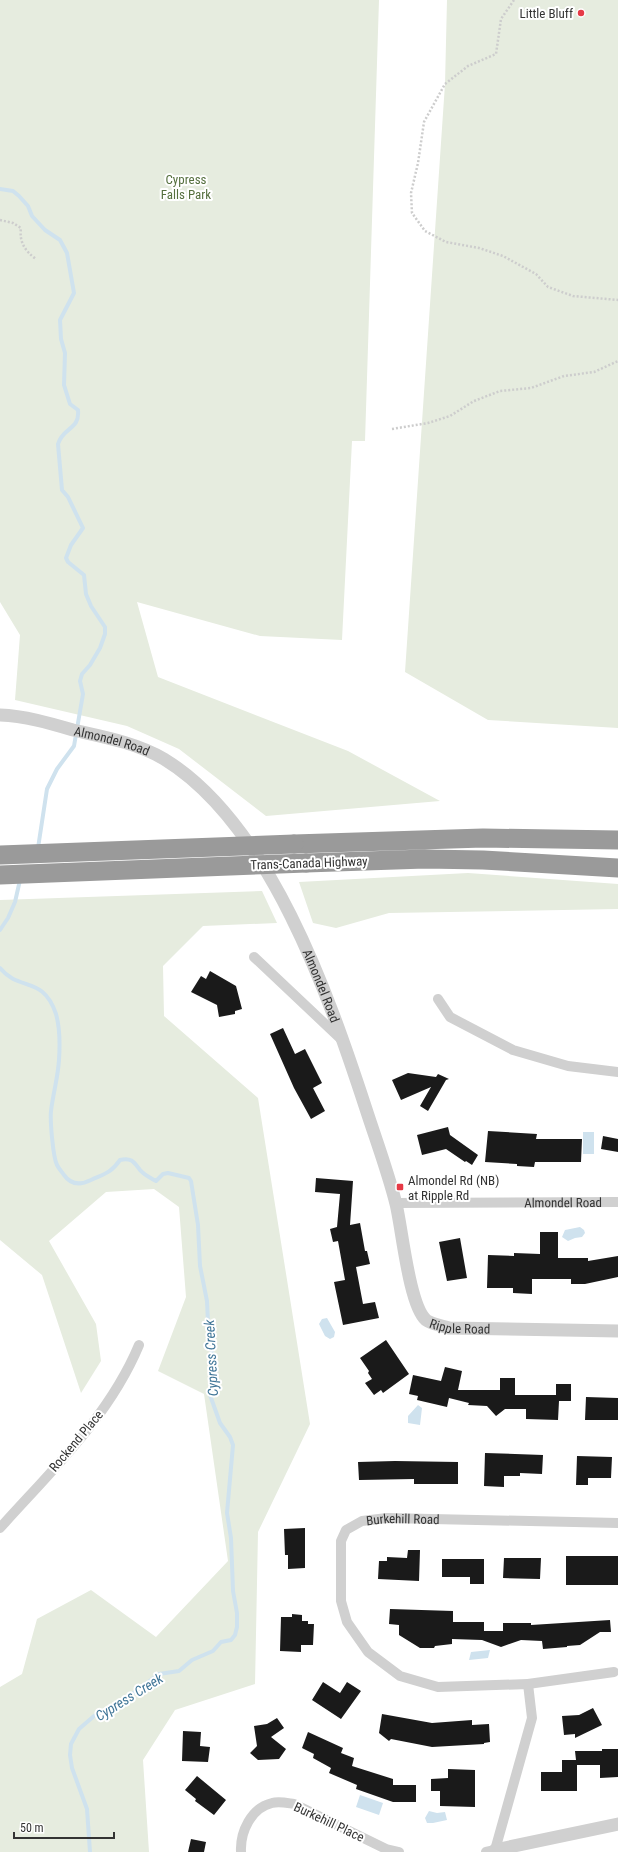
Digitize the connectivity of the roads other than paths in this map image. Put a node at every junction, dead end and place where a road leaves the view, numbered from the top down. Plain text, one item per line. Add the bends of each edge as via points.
1 (0, 715) edge
2 (618, 840) edge
3 (0, 855) edge
4 (618, 868) edge
5 (0, 875) edge
6 (254, 957) dead end
7 (438, 999) dead end
8 (344, 1042) junction
9 (618, 1072) edge
10 (618, 1202) edge
11 (396, 1203) junction
12 (618, 1331) edge
13 (139, 1345) dead end
14 (618, 1523) edge
15 (0, 1528) edge
16 (614, 1672) dead end
17 (528, 1684) junction
18 (618, 1824) edge
19 (241, 1852) edge
20 (399, 1852) edge
21 (492, 1852) edge

1 - 8 street, Almondel Road via 28,718 119,741 163,759 195,782 248,842 265,869 299,935
2 - 3 highway, Trans-Canada Highway, bridge via 469,838
4 - 5 highway, Trans-Canada Highway, bridge via 432,859
6 - 8 street
7 - 9 street via 450,1017 513,1050 568,1066
8 - 11 street, Almondel Road
10 - 11 street, Almondel Road
11 - 12 street, Ripple Road via 415,1303 426,1320 449,1328
13 - 15 street, Rockend Place via 119,1387 94,1423
14 - 17 street, Burkehill Road via 387,1518 362,1521 346,1530 341,1541 341,1601 347,1622 368,1652 400,1676 438,1687
16 - 17 street, Burkehill Road
17 - 21 street via 532,1718
18 - 21 street
19 - 20 street, Burkehill Place via 244,1829 252,1816 272,1803 283,1802 294,1804 386,1849

